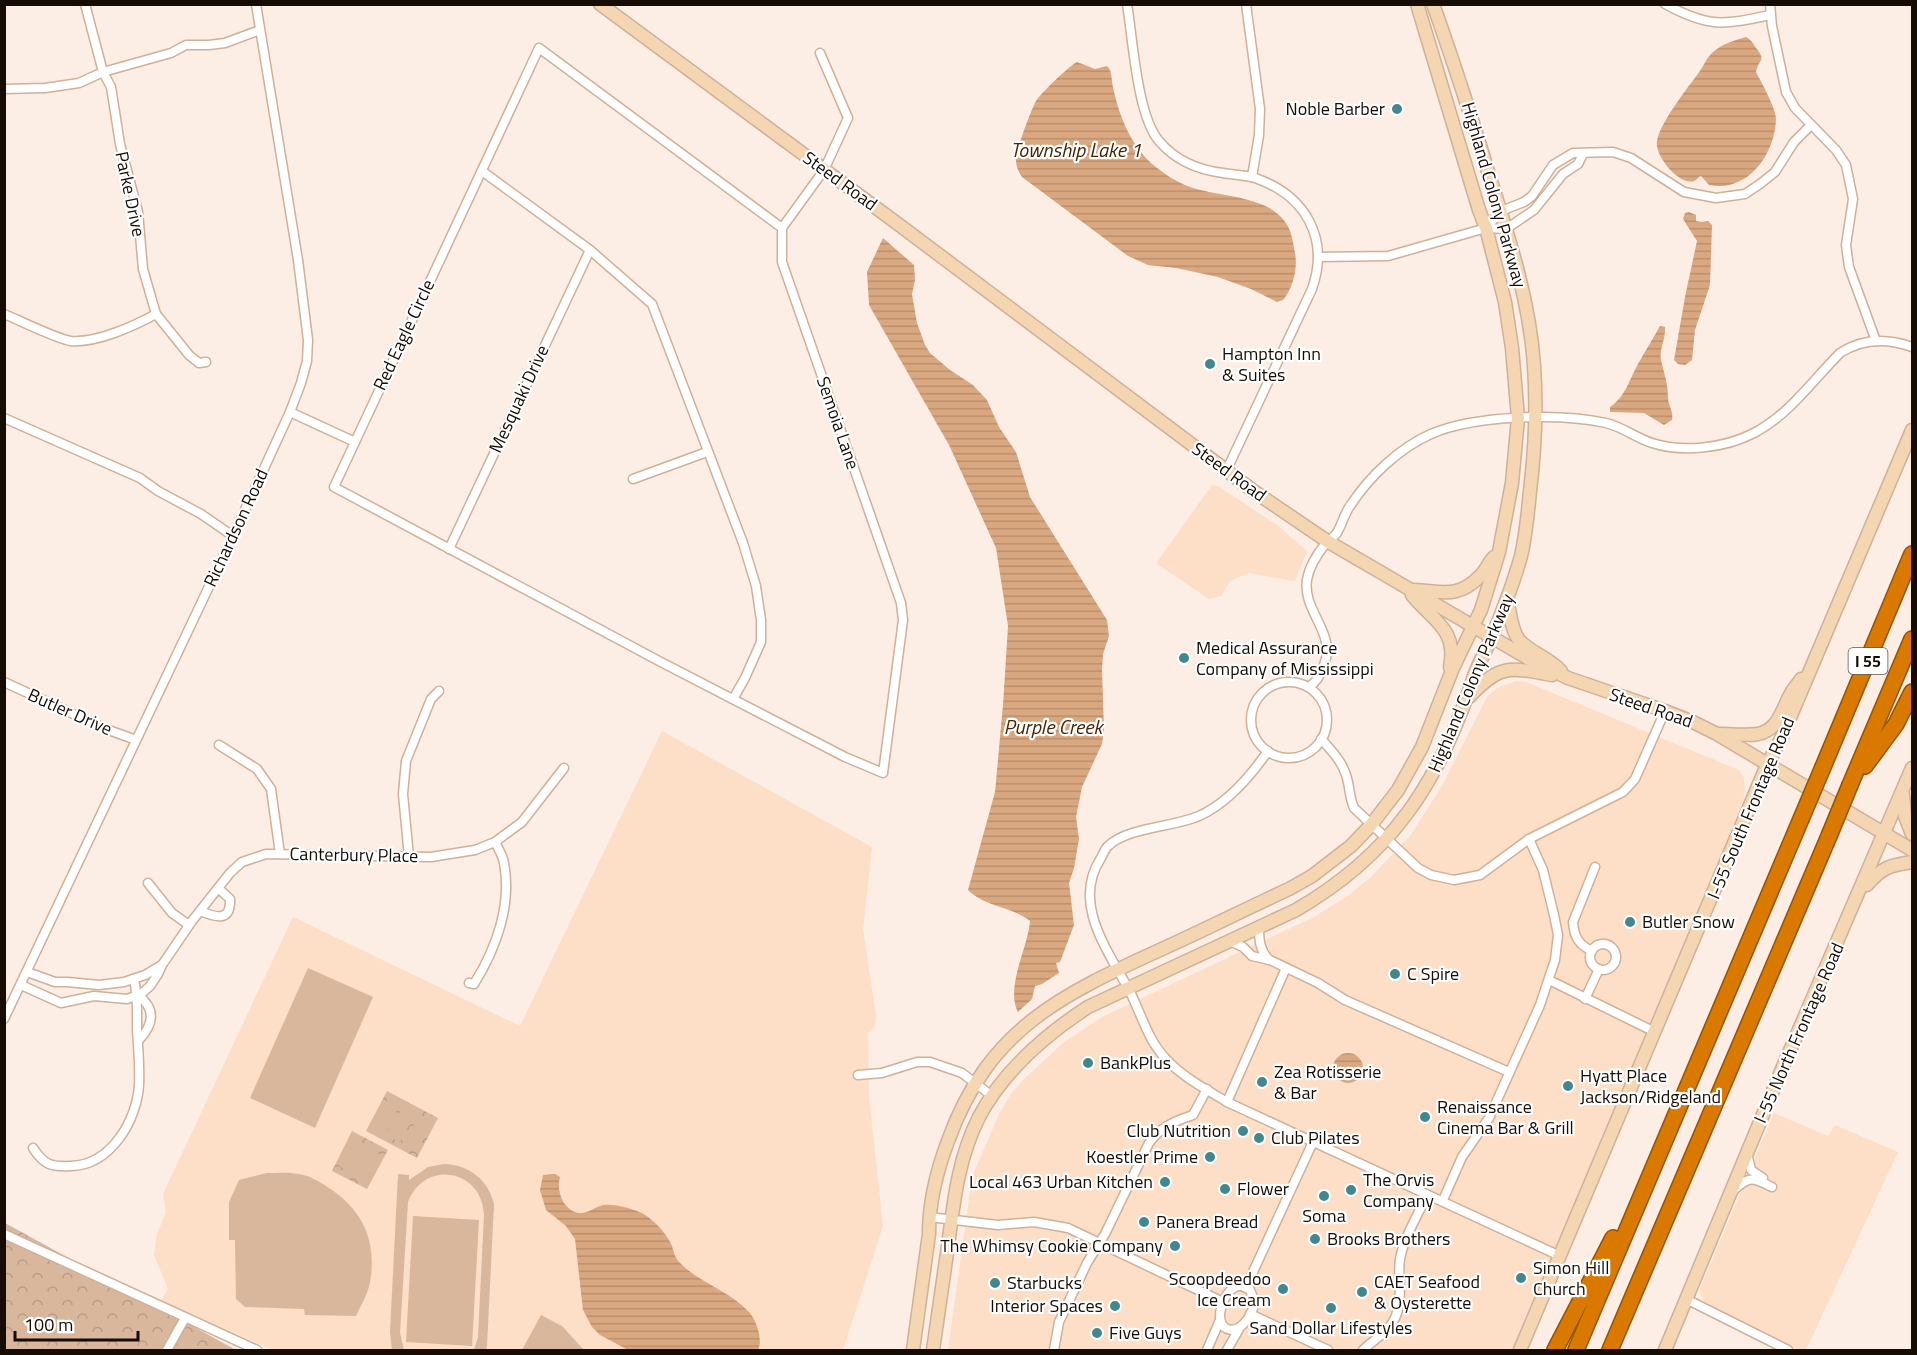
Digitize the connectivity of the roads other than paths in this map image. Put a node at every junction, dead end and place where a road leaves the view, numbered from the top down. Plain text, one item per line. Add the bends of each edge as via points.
1 (85, 4) edge
2 (256, 4) edge
3 (600, 4) edge
4 (1127, 4) edge
5 (1246, 4) edge
6 (1417, 4) edge
7 (1433, 4) edge
8 (1665, 4) edge
9 (1770, 4) edge
10 (1770, 15) junction
11 (260, 30) junction
12 (820, 53) dead end
13 (103, 72) junction
14 (4, 89) edge
15 (1811, 125) junction
16 (1583, 154) junction
17 (824, 170) junction
18 (482, 171) junction
19 (1252, 177) junction
20 (1501, 211) junction
21 (782, 228) junction
22 (1486, 228) junction
23 (1506, 229) junction
24 (590, 250) junction
25 (1318, 257) junction
26 (4, 314) edge
27 (156, 314) junction
28 (1876, 341) junction
29 (1912, 347) edge
30 (206, 362) dead end
31 (290, 412) junction
32 (4, 418) edge
33 (1518, 418) junction
34 (1535, 418) junction
35 (1912, 430) edge
36 (355, 441) junction
37 (708, 452) junction
38 (1225, 469) junction
39 (633, 479) dead end
40 (233, 536) junction
41 (1327, 541) junction
42 (449, 549) junction
43 (1499, 552) junction
44 (1912, 554) edge
45 (1407, 590) junction
46 (1507, 599) junction
47 (1472, 626) junction
48 (1491, 638) junction
49 (1912, 639) edge
50 (1813, 664) junction
51 (1568, 678) junction
52 (4, 682) edge
53 (1309, 687) junction
54 (1445, 687) junction
55 (439, 691) dead end
56 (1912, 692) edge
57 (1468, 698) junction
58 (733, 699) junction
59 (1665, 711) junction
60 (1717, 734) junction
61 (1321, 739) junction
62 (136, 740) junction
63 (219, 745) dead end
64 (1268, 751) junction
65 (845, 757) joint
66 (1767, 765) junction
67 (564, 768) dead end
68 (1912, 768) edge
69 (1850, 785) junction
70 (1903, 792) junction
71 (1371, 825) junction
72 (1885, 832) junction
73 (1912, 834) edge
74 (1386, 839) junction
75 (1529, 839) junction
76 (495, 842) junction
77 (1912, 850) edge
78 (280, 854) junction
79 (409, 857) junction
80 (1912, 862) edge
81 (1595, 867) dead end
82 (148, 883) dead end
83 (218, 888) junction
84 (1859, 895) junction
85 (200, 911) junction
86 (189, 925) junction
87 (1259, 928) junction
88 (1230, 941) junction
89 (1592, 951) junction
90 (1270, 960) junction
91 (162, 965) junction
92 (1287, 968) junction
93 (1599, 969) junction
94 (1117, 970) junction
95 (27, 972) junction
96 (134, 979) junction
97 (1549, 980) junction
98 (469, 983) dead end
99 (21, 985) junction
100 (1129, 989) junction
101 (138, 995) junction
102 (1586, 999) junction
103 (4, 1019) edge
104 (1655, 1032) junction
105 (1509, 1072) junction
106 (858, 1075) dead end
107 (975, 1084) junction
108 (1207, 1089) junction
109 (992, 1096) junction
110 (1227, 1102) junction
111 (1678, 1107) junction
112 (1314, 1142) junction
113 (33, 1148) dead end
114 (1747, 1153) junction
115 (1731, 1192) junction
116 (1427, 1195) junction
117 (1443, 1200) junction
118 (1669, 1216) junction
119 (929, 1217) junction
120 (951, 1219) junction
121 (4, 1234) edge
122 (1099, 1244) junction
123 (1560, 1256) junction
124 (1246, 1287) junction
125 (1686, 1299) junction
126 (1223, 1302) junction
127 (1250, 1314) junction
128 (185, 1318) junction
129 (1220, 1320) junction
130 (1239, 1329) junction
131 (167, 1350) edge
132 (257, 1350) edge
133 (914, 1350) edge
134 (933, 1350) edge
135 (1054, 1350) edge
136 (1207, 1350) edge
137 (1227, 1350) edge
138 (1328, 1350) edge
139 (1363, 1350) edge
140 (1520, 1350) edge
141 (1555, 1350) edge
142 (1576, 1350) edge
143 (1610, 1350) edge
144 (1621, 1350) edge
145 (1665, 1350) edge
146 (1788, 1350) edge

1 - 13 street, Parke Drive
2 - 11 street, Richardson Road
3 - 17 street, Steed Road
4 - 19 street via 1146,117 1159,141 1191,164
5 - 19 street via 1260,109
6 - 22 street, Highland Colony Parkway
7 - 20 street, Highland Colony Parkway
8 - 10 street via 1716,24
9 - 10 street
10 - 15 street via 1786,92
11 - 13 street via 225,43 186,45
11 - 31 street, Richardson Road via 308,340 302,383
12 - 17 street via 848,118
13 - 14 street via 68,85
13 - 27 street, Parke Drive via 111,87 120,144 138,212 143,269
15 - 16 street via 1794,142 1775,172 1760,184 1745,194 1716,198 1684,192 1631,158 1613,152
15 - 28 street via 1836,150 1851,181 1853,199 1846,245 1849,267
16 - 20 street via 1573,153 1553,165 1532,196
16 - 23 street via 1534,210
17 - 21 street
17 - 38 street, Steed Road
18 - 21 street, Red Eagle Circle via 539,48
18 - 24 street
18 - 36 street, Red Eagle Circle
19 - 25 street via 1275,187 1298,204 1314,233
20 - 22 street
20 - 23 street, Highland Colony Parkway
21 - 65 street, Semoia Lane via 782,262 901,603 903,620 883,774
22 - 23 street
22 - 25 street via 1388,256
22 - 33 street, Highland Colony Parkway via 1507,314
23 - 34 street, Highland Colony Parkway via 1529,321
24 - 37 street via 652,304
24 - 42 street, Mesquaki Drive
25 - 38 street via 1312,289
26 - 27 street via 69,341 91,339
27 - 30 street, Parke Drive via 189,356 199,363
28 - 29 street
28 - 34 street via 1861,342 1840,353 1776,420 1752,434 1719,444 1667,447 1609,424
31 - 36 street
31 - 40 street, Richardson Road
32 - 40 street via 141,478
33 - 34 street
33 - 41 street via 1481,420 1431,434 1403,450 1362,490 1335,535
33 - 43 street, Highland Colony Parkway via 1512,483
34 - 46 street, Highland Colony Parkway via 1527,519
35 - 50 street, I-55 South Frontage Road
36 - 42 street, Red Eagle Circle via 334,487
37 - 39 street
37 - 58 street via 743,543 756,585 761,620 761,642
38 - 41 street, Steed Road
40 - 62 street, Richardson Road
41 - 45 street, Steed Road
41 - 53 street via 1308,577 1306,594 1327,642 1322,671
42 - 58 street, Red Eagle Circle
43 - 45 street via 1483,574 1457,592
43 - 47 street, Highland Colony Parkway
44 - 111 highway, I 55, bridge
45 - 47 street, Steed Road
45 - 54 street via 1436,617 1448,635 1452,656
46 - 48 street, Highland Colony Parkway
46 - 51 street via 1518,638 1553,662
47 - 48 street, Steed Road
47 - 54 street, Highland Colony Parkway
48 - 51 street, Steed Road
48 - 57 street, Highland Colony Parkway
49 - 69 highway, I 55
50 - 60 street via 1791,693 1774,726 1755,735
50 - 66 street, I-55 South Frontage Road
51 - 57 street via 1508,669 1494,674
51 - 59 street, Steed Road
52 - 62 street, Butler Drive
53 - 61 street via 1321,700 1327,715
53 - 64 street via 1280,683 1261,694 1250,724 1256,739
54 - 71 street, Highland Colony Parkway via 1422,747 1398,790
55 - 79 street via 431,699 406,760 403,794
56 - 69 highway via 1896,724
57 - 74 street, Highland Colony Parkway via 1433,776
58 - 65 street, Red Eagle Circle
59 - 60 street, Steed Road
59 - 75 street via 1635,779 1623,792
60 - 66 street, Steed Road
61 - 64 street via 1311,751 1296,757
61 - 71 street via 1343,768 1354,808
62 - 95 street, Richardson Road
63 - 78 street via 257,769 271,789
64 - 94 street via 1231,795 1210,810 1195,818 1130,834 1108,846 1094,867 1088,892 1092,917
66 - 72 street, Steed Road
66 - 104 street, I-55 South Frontage Road
67 - 76 street, Canterbury Place via 522,822
68 - 70 street, I-55 North Frontage Road
69 - 118 highway, I 55, bridge
70 - 72 street, I-55 North Frontage Road
70 - 73 street via 1905,816
71 - 74 street
71 - 94 street, Highland Colony Parkway via 1312,876
72 - 77 street, Steed Road
72 - 84 street, I-55 North Frontage Road
74 - 75 street via 1424,873 1454,880 1488,871
74 - 87 street, Highland Colony Parkway via 1362,864 1319,896
75 - 97 street via 1543,870 1558,935
76 - 79 street, Canterbury Place via 475,850
76 - 98 street via 504,861 505,908 479,976 474,984
78 - 79 street, Canterbury Place
78 - 83 street, Canterbury Place via 242,862
80 - 84 street via 1877,872
81 - 89 street via 1573,922 1579,943
82 - 86 street via 172,913
83 - 85 street, Canterbury Place
83 - 85 street via 230,899 228,912 215,918
84 - 114 street, I-55 North Frontage Road
85 - 86 street, Canterbury Place
86 - 91 street, Canterbury Place
87 - 88 street, Highland Colony Parkway
87 - 90 street via 1262,952
88 - 90 street via 1243,946 1252,956
88 - 100 street, Highland Colony Parkway
89 - 93 street via 1592,963
89 - 93 street via 1603,944 1616,954 1613,966
90 - 92 street
91 - 96 street, Canterbury Place
91 - 101 street, Canterbury Place via 155,980
92 - 105 street via 1345,1000
92 - 110 street
93 - 102 street
94 - 100 street
94 - 107 street, Highland Colony Parkway via 1071,992 1039,1014 1009,1041
95 - 96 street, Canterbury Place via 55,982 99,985
95 - 99 street, Richardson Road
96 - 101 street
97 - 102 street
97 - 105 street
99 - 101 street via 61,1003 94,996 127,999
99 - 103 street, Richardson Road
100 - 108 street via 1158,1049 1178,1070
100 - 109 street, Highland Colony Parkway via 1088,1007 1059,1026 1029,1051
101 - 113 street via 139,1085 129,1120 116,1142 101,1156 75,1166 42,1161
102 - 104 street
104 - 123 street, I-55 South Frontage Road
105 - 117 street
106 - 107 street via 930,1062 963,1074
107 - 109 street
107 - 119 street, Highland Colony Parkway via 958,1114 941,1160
108 - 110 street
108 - 122 street via 1194,1115 1173,1122 1149,1143
109 - 120 street, Highland Colony Parkway via 963,1156
110 - 112 street
111 - 141 highway
111 - 142 highway, I 55
112 - 116 street
112 - 124 street
114 - 115 street, I-55 North Frontage Road
114 - 115 street via 1752,1171 1774,1185 1750,1179
115 - 125 street, I-55 North Frontage Road
116 - 117 street
116 - 139 street via 1403,1248 1398,1272 1398,1309 1386,1331
117 - 123 street
118 - 143 highway, I 55
118 - 144 highway
119 - 120 street
119 - 133 street, Highland Colony Parkway
120 - 122 street via 998,1225 1052,1224
120 - 134 street, Highland Colony Parkway
121 - 128 street
122 - 126 street
122 - 135 street via 1059,1322
123 - 140 street, I-55 South Frontage Road
124 - 126 street via 1232,1288
124 - 127 street via 1254,1297
125 - 145 street, I-55 North Frontage Road
125 - 146 street
126 - 129 street
127 - 130 street
127 - 138 street
128 - 131 street
128 - 132 street
129 - 130 street via 1227,1328
129 - 136 street
130 - 137 street

